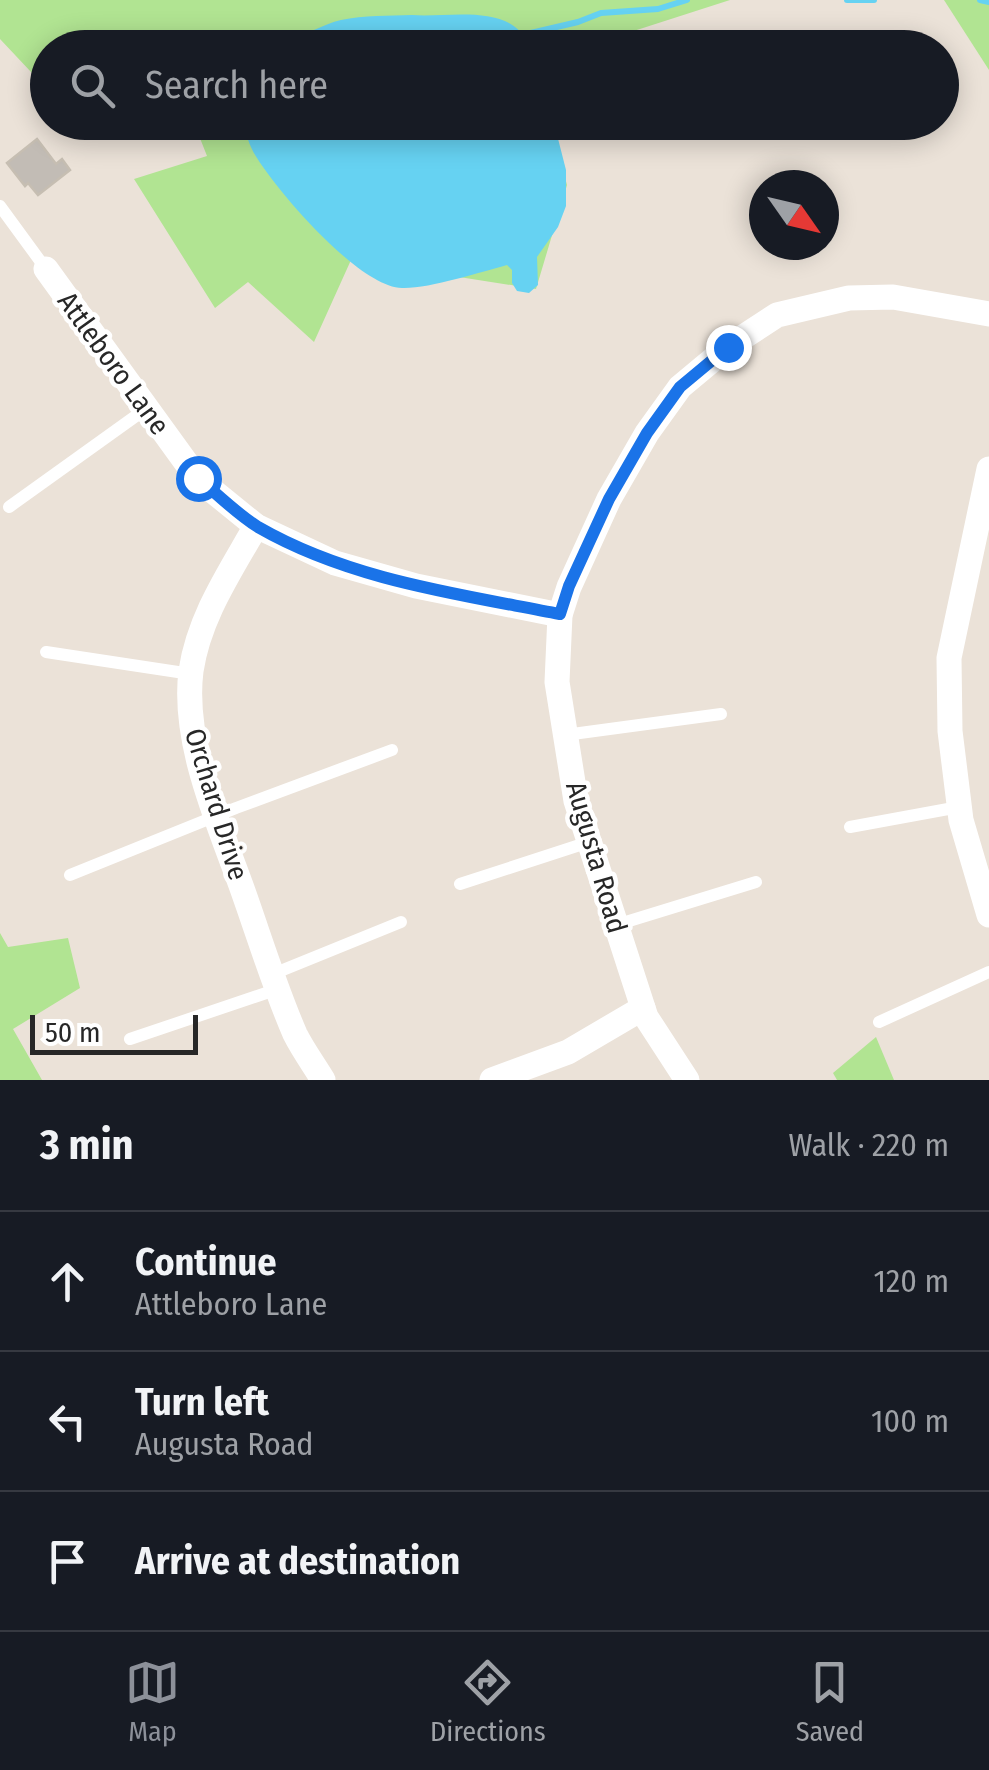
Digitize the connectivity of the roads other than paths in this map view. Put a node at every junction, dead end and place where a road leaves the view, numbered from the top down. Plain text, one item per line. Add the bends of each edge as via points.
1 (0, 206) edge
2 (46, 269) joint
3 (989, 314) edge
4 (147, 408) junction
5 (989, 469) edge
6 (9, 507) dead end
7 (256, 526) junction
8 (560, 614) junction
9 (46, 652) dead end
10 (191, 674) junction
11 (721, 714) dead end
12 (565, 735) junction
13 (392, 750) dead end
14 (959, 806) junction
15 (217, 817) junction
16 (850, 827) dead end
17 (589, 842) junction
18 (979, 849) edge
19 (70, 875) dead end
20 (756, 882) dead end
21 (460, 884) dead end
22 (989, 915) edge
23 (401, 922) dead end
24 (616, 925) junction
25 (989, 972) edge
26 (276, 982) junction
27 (642, 1008) junction
28 (879, 1022) dead end
29 (130, 1039) dead end
30 (533, 1073) edge
31 (323, 1080) edge
32 (492, 1080) edge
33 (687, 1080) edge

1 - 2 lane
2 - 4 street, Attleboro Lane
3 - 8 street, Augusta Road via 894,297 849,298 777,315 728,347 680,387 647,433 609,499
4 - 6 lane
4 - 7 street, Attleboro Lane via 198,478
5 - 14 street via 949,658
7 - 8 street, Attleboro Lane via 336,564
7 - 10 street, Orchard Drive via 210,607
8 - 12 street, Augusta Road via 557,682
9 - 10 lane
10 - 15 street, Orchard Drive via 192,724
11 - 12 lane
12 - 17 street, Augusta Road
13 - 15 lane
14 - 16 lane
14 - 18 street
15 - 19 lane
15 - 26 street, Orchard Drive
17 - 21 lane
17 - 24 street, Augusta Road
18 - 22 street
20 - 24 lane
23 - 26 lane
24 - 27 street, Augusta Road
25 - 28 lane
26 - 29 lane
26 - 31 street, Orchard Drive via 296,1037
27 - 30 street
27 - 33 street, Augusta Road
30 - 32 street

